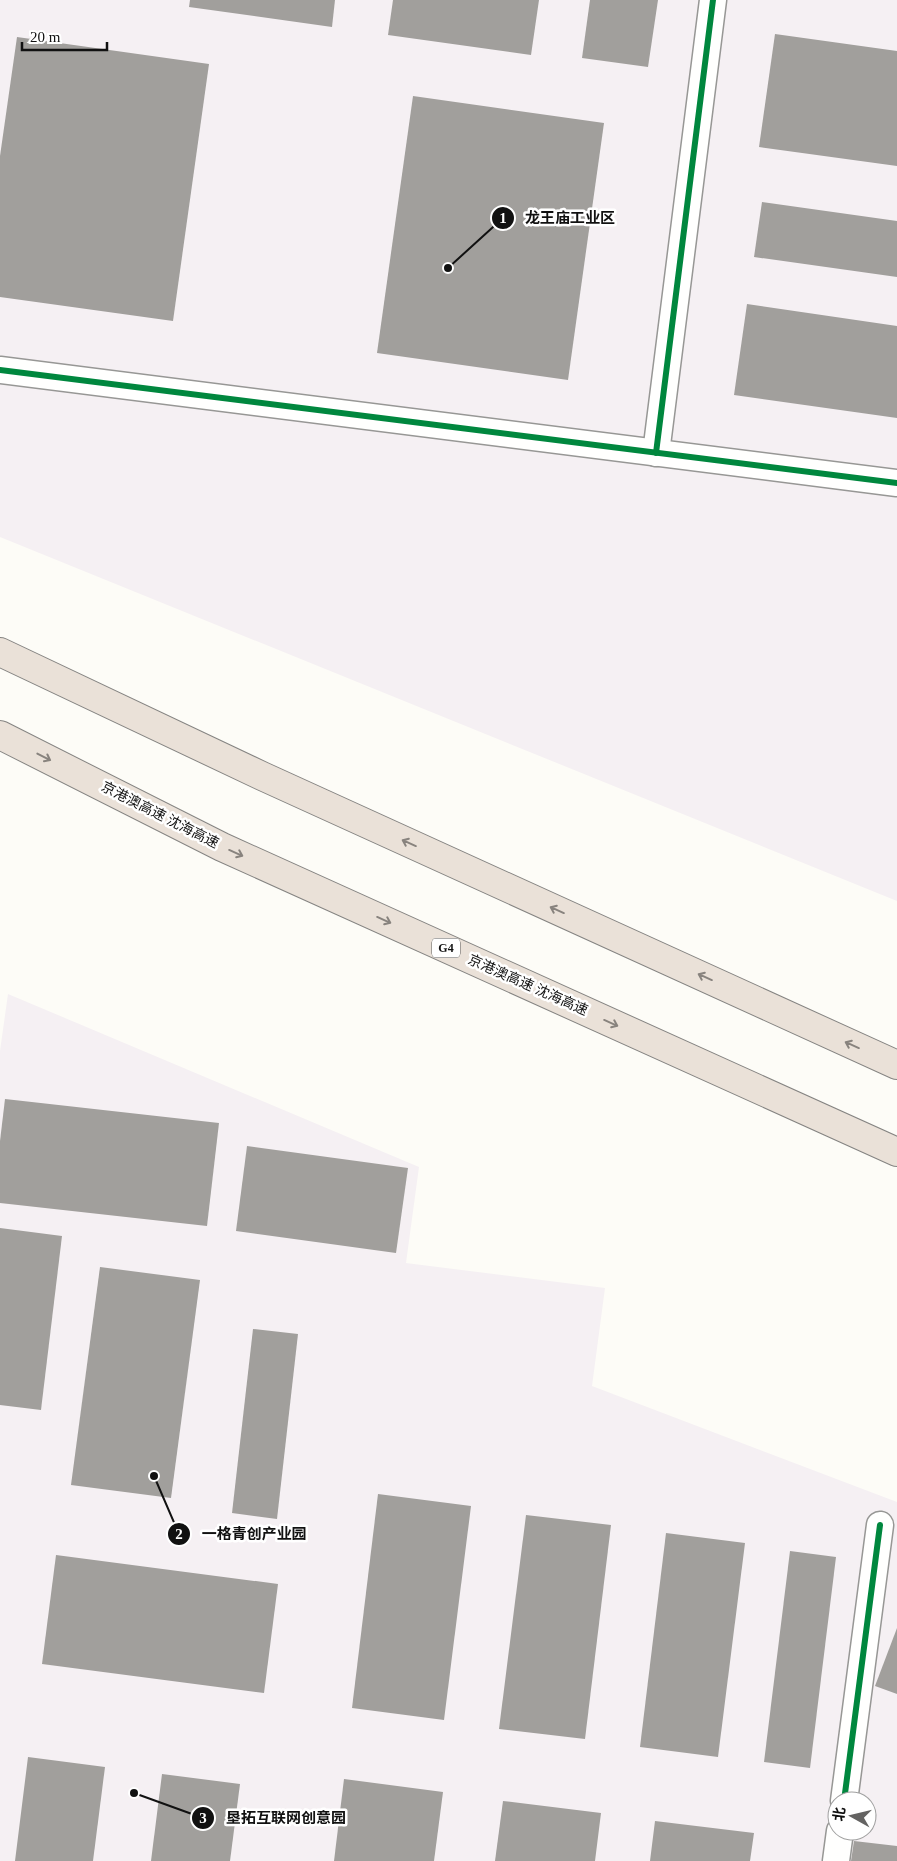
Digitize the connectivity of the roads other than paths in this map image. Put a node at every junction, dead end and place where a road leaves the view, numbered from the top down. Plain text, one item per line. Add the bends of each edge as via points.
1 (714, 0) edge
2 (0, 370) edge
3 (656, 453) junction
4 (897, 483) edge
5 (0, 652) edge
6 (0, 734) edge
7 (897, 1064) edge
8 (897, 1152) edge
9 (880, 1526) dead end
10 (845, 1791) edge
11 (839, 1841) edge
12 (836, 1861) edge

1 - 3 street
2 - 3 street
3 - 4 street
7 -> 5 highway via 262,776
6 -> 8 highway, 京港澳高速 沈海高速 / G4 via 222,847
9 - 10 street
11 - 12 street

